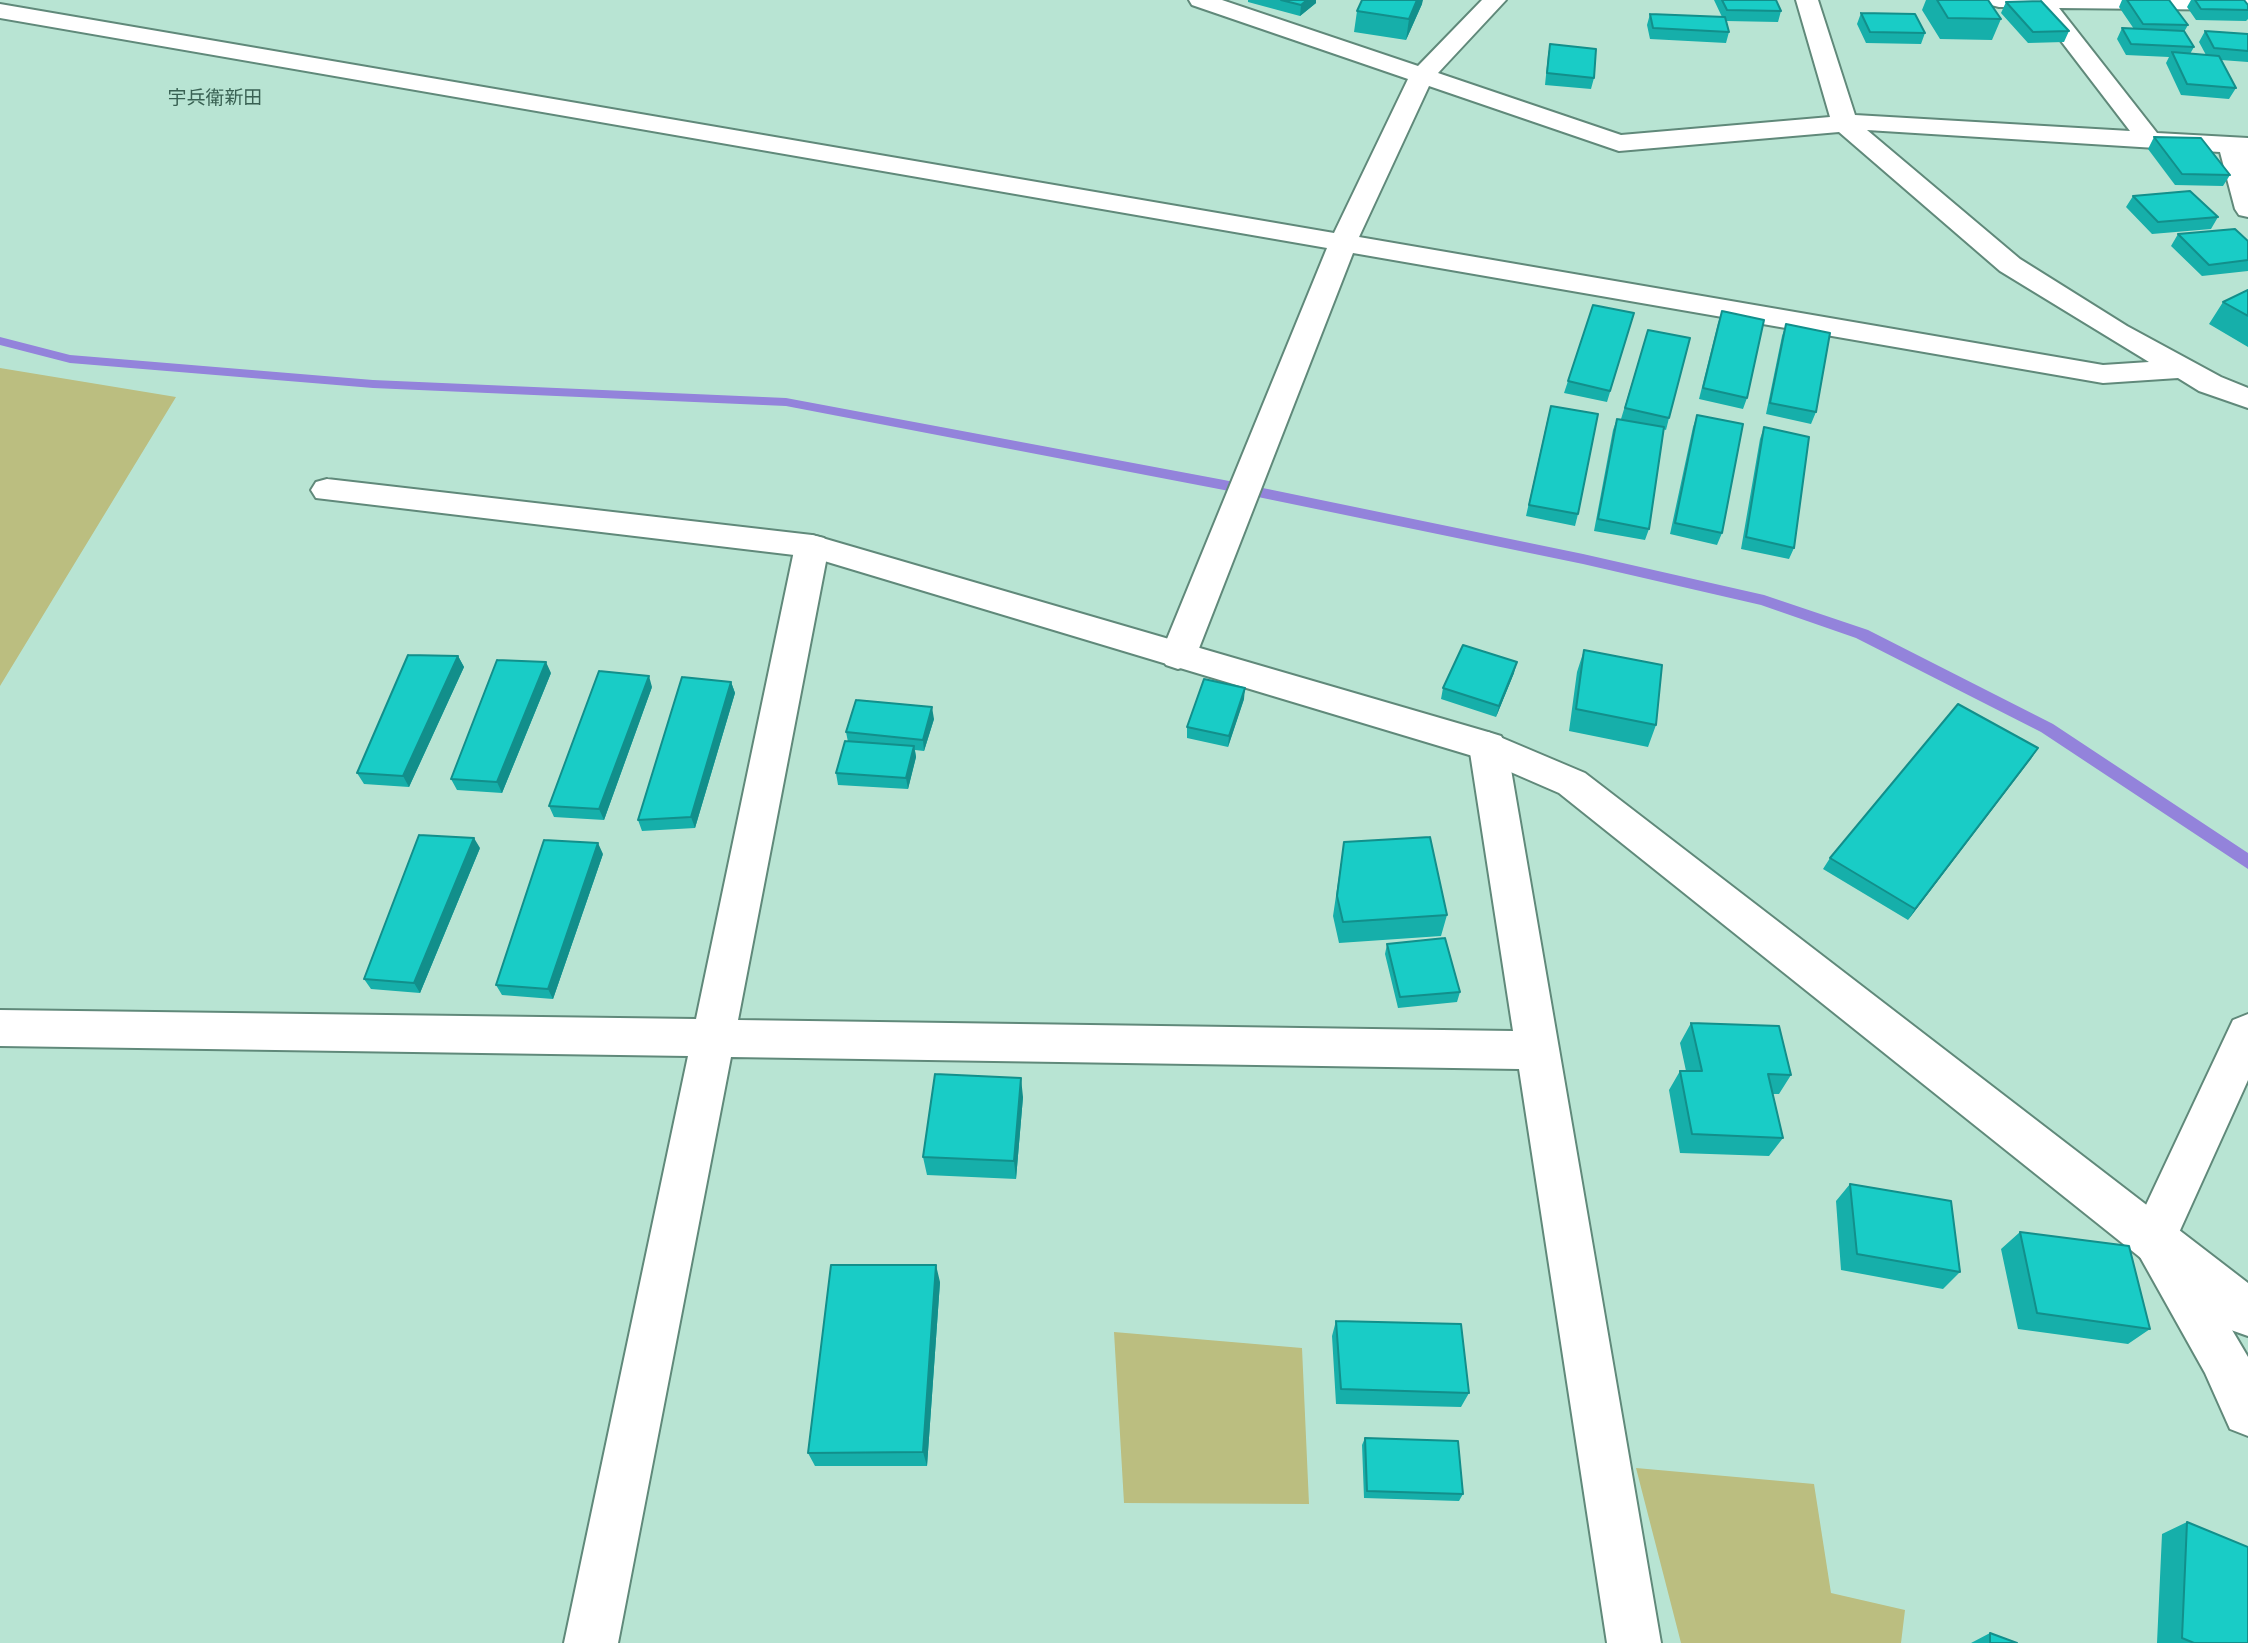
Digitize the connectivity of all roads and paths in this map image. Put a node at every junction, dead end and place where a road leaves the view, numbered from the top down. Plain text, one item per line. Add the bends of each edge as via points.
1 (1495, 0) edge
2 (1807, 0) edge
3 (1998, 0) edge
4 (2041, 0) edge
5 (1207, 1) edge
6 (2248, 3) edge
7 (0, 11) edge
8 (1422, 76) junction
9 (1845, 124) junction
10 (2149, 139) junction
11 (2240, 145) edge
12 (2248, 209) edge
13 (1343, 242) junction
14 (2183, 369) junction
15 (2248, 399) edge
16 (327, 490) dead end
17 (812, 546) junction
18 (1178, 656) junction
19 (1488, 746) junction
20 (0, 1028) edge
21 (2248, 1033) edge
22 (713, 1040) junction
23 (1538, 1050) junction
24 (2153, 1239) junction
25 (2248, 1314) edge
26 (2248, 1411) edge
27 (591, 1643) edge
28 (1634, 1643) edge

1 - 8 street
2 - 9 street
3 - 4 street
4 - 6 street
4 - 10 street
5 - 8 street
7 - 13 street
8 - 9 street via 1619,143
8 - 13 street
9 - 10 street
9 - 14 street via 2010,265
10 - 11 street
11 - 12 street
13 - 14 street via 2103,374
13 - 18 street
14 - 15 street
16 - 17 street
17 - 18 street
17 - 22 street
18 - 19 street
19 - 23 street
19 - 24 street via 1572,783
20 - 22 street
21 - 24 street
22 - 23 street
22 - 27 street
23 - 28 street
24 - 25 street
24 - 26 street via 2222,1356

